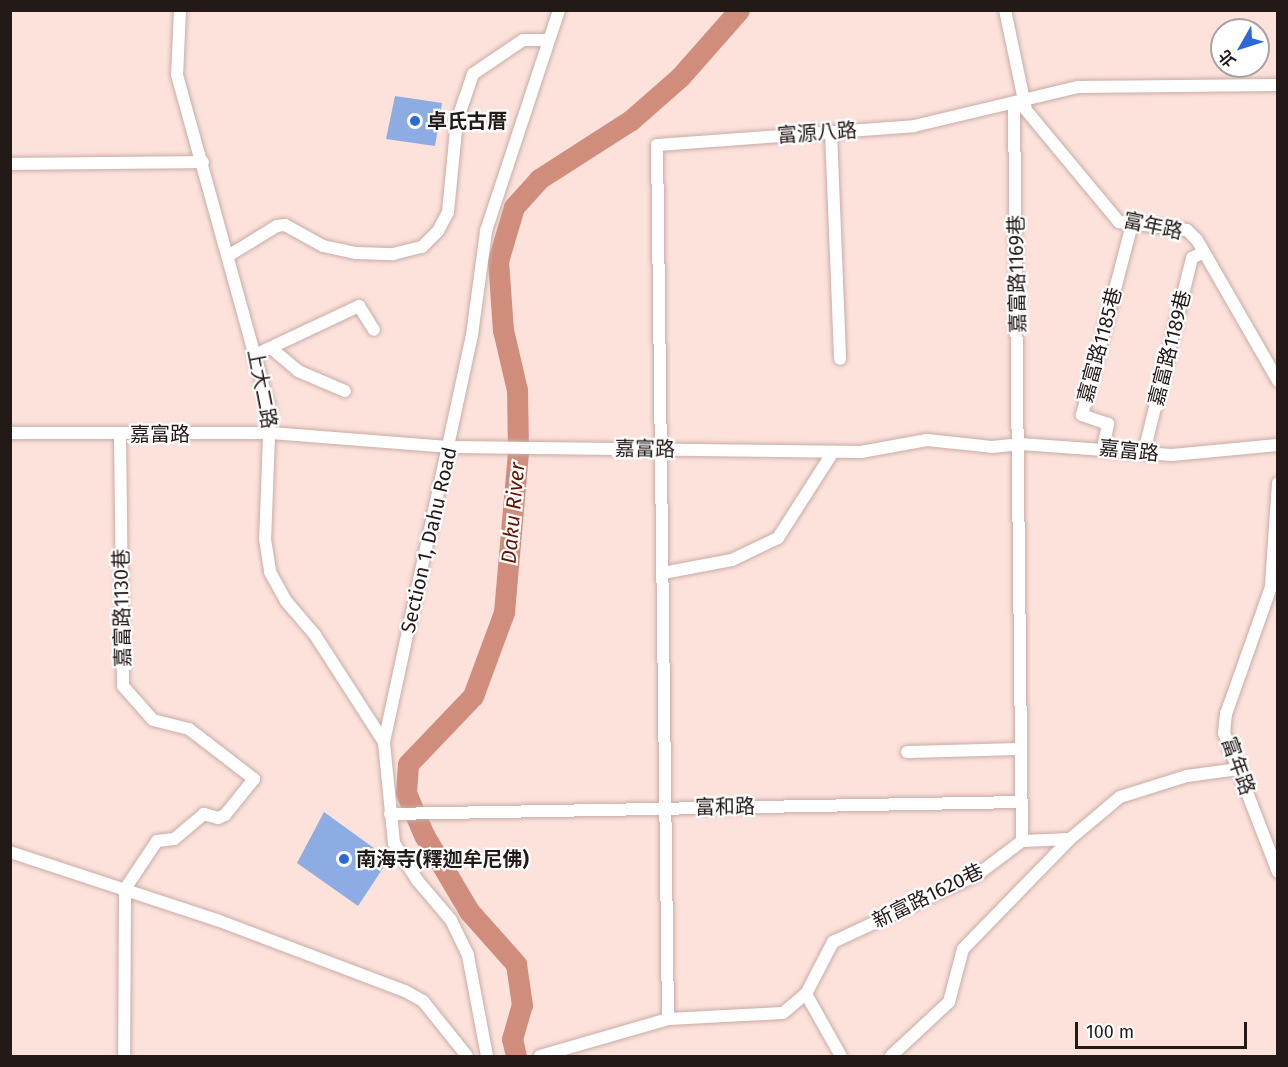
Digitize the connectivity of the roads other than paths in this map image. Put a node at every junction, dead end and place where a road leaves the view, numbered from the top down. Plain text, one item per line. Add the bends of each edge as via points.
1 (180, 10) edge
2 (559, 10) edge
3 (1005, 10) edge
4 (546, 40) junction
5 (1278, 85) edge
6 (1018, 103) junction
7 (831, 132) junction
8 (203, 162) junction
9 (10, 164) edge
10 (1132, 224) junction
11 (1204, 252) junction
12 (228, 256) junction
13 (374, 330) dead end
14 (271, 348) junction
15 (257, 354) junction
16 (840, 359) dead end
17 (1278, 381) edge
18 (345, 391) dead end
19 (10, 433) edge
20 (120, 434) junction
21 (271, 434) junction
22 (1019, 444) junction
23 (1278, 445) edge
24 (450, 447) junction
25 (1103, 448) junction
26 (661, 449) junction
27 (833, 452) junction
28 (1144, 452) junction
29 (1278, 483) edge
30 (663, 573) junction
31 (384, 742) junction
32 (1021, 749) junction
33 (907, 752) dead end
34 (1239, 769) junction
35 (1021, 802) junction
36 (665, 808) junction
37 (395, 814) junction
38 (1070, 839) junction
39 (1022, 841) junction
40 (10, 852) edge
41 (1278, 872) edge
42 (125, 889) junction
43 (806, 994) junction
44 (668, 1019) junction
45 (577, 1052) edge
46 (124, 1056) edge
47 (467, 1056) edge
48 (487, 1056) edge
49 (540, 1056) edge
50 (841, 1056) edge
51 (891, 1056) edge

1 - 8 street, 上大二路 via 177,75
2 - 4 street, Section 1, Dahu Road
3 - 6 street, 富年路
4 - 12 street via 523,40 473,74 457,121 448,212 438,231 422,247 393,254 356,253 323,246 285,225 277,225
4 - 24 street, Section 1, Dahu Road via 486,231 472,336
5 - 6 street, 富源八路 via 1078,87
6 - 7 street, 富源八路 via 914,126
6 - 10 street, 富年路 via 1113,216 1119,222
6 - 22 street, 嘉富路1169巷
7 - 16 street
7 - 26 street, 富源八路 via 657,145
8 - 9 street
8 - 12 street, 上大二路
10 - 11 street, 富年路 via 1187,230
10 - 25 street, 嘉富路1185巷 via 1082,416 1108,424
11 - 17 street, 富年路
11 - 28 street, 嘉富路1189巷 via 1192,258
12 - 15 street, 上大二路
13 - 14 street via 359,306
14 - 15 street
14 - 18 street via 298,371
15 - 21 street, 上大二路
19 - 20 street, 嘉富路
20 - 21 street, 嘉富路
20 - 42 street, 嘉富路1130巷 via 123,686 153,720 189,729 254,779 225,815 218,818 204,814 174,839 157,841
21 - 24 street, 嘉富路
21 - 31 street, 上大二路 via 265,539 270,572
22 - 25 street, 嘉富路
22 - 27 street, 嘉富路 via 993,447 927,440 861,452
22 - 32 street, 嘉富路1169巷
23 - 28 street, 嘉富路 via 1172,455
24 - 26 street, 嘉富路
24 - 31 street, Section 1, Dahu Road
25 - 28 street, 嘉富路
26 - 27 street, 嘉富路
26 - 30 street
27 - 30 street via 778,538 732,560
29 - 34 street, 富年路 via 1271,587 1226,714 1224,734
30 - 36 street
31 - 37 street, Section 1, Dahu Road
32 - 33 street
32 - 35 street, 嘉富路1169巷
34 - 38 street via 1187,776 1120,796
34 - 41 street, 富年路
35 - 36 street, 富和路
35 - 39 street, 嘉富路1169巷
36 - 37 street, 富和路
36 - 44 street
37 - 48 street, Section 1, Dahu Road via 394,843 417,880 451,920 468,955
38 - 39 street
38 - 51 street via 963,949 949,1002
39 - 43 street, 新富路1620巷 via 977,875 833,942
40 - 42 street
42 - 46 street
42 - 47 street via 405,991 423,1001
43 - 44 street, 新富路1620巷 via 783,1013
43 - 50 street
44 - 45 street, 新富路1620巷
45 - 49 street, 新富路1620巷

